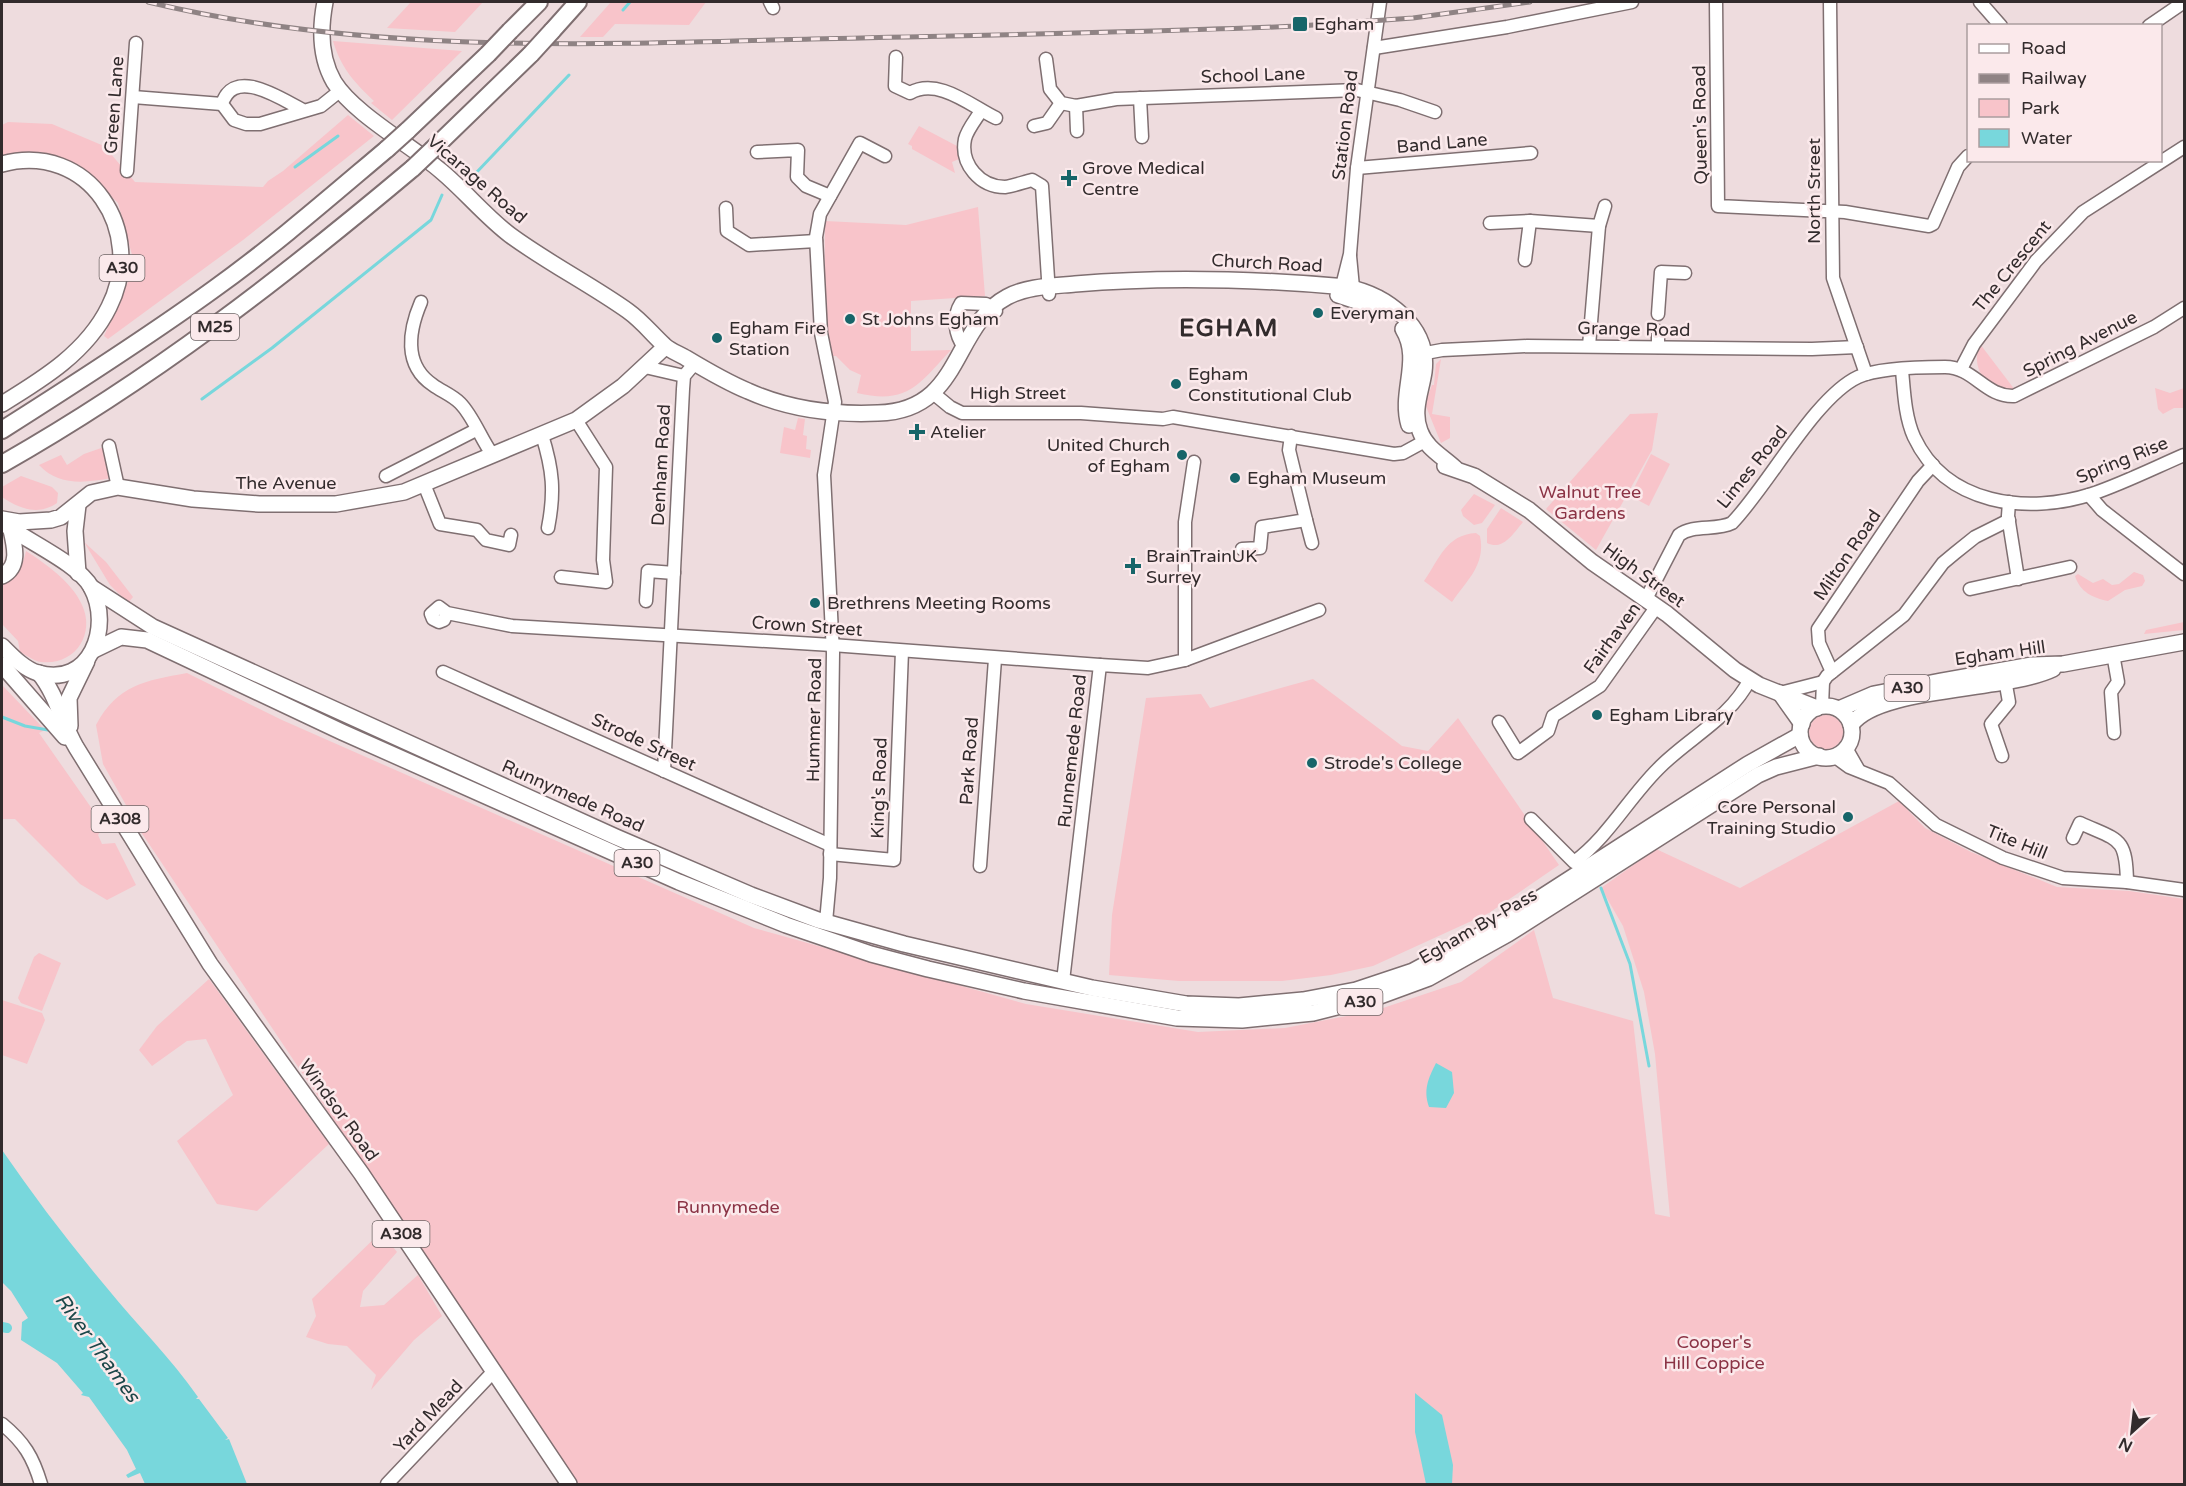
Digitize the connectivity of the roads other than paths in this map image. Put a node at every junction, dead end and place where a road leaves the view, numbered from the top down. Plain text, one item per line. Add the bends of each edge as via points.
1 (325, 2) edge
2 (539, 2) edge
3 (578, 2) edge
4 (1380, 2) edge
5 (1632, 2) edge
6 (1716, 2) edge
7 (1830, 2) edge
8 (1980, 2) edge
9 (2184, 2) edge
10 (1999, 24) edge
11 (2152, 24) edge
12 (136, 43) dead end
13 (1374, 48) junction
14 (896, 57) dead end
15 (1046, 58) dead end
16 (341, 90) junction
17 (1366, 92) junction
18 (133, 97) junction
19 (1140, 98) junction
20 (222, 104) junction
21 (1061, 104) junction
22 (1076, 106) junction
23 (303, 110) junction
24 (981, 111) junction
25 (1435, 112) dead end
26 (996, 118) dead end
27 (1034, 126) dead end
28 (1077, 131) dead end
29 (1142, 137) dead end
30 (2184, 147) edge
31 (757, 152) dead end
32 (1531, 153) dead end
33 (885, 156) dead end
34 (1967, 157) edge
35 (2162, 161) edge
36 (2160, 162) edge
37 (2, 164) edge
38 (1357, 168) junction
39 (127, 171) dead end
40 (830, 196) junction
41 (1605, 206) dead end
42 (726, 208) dead end
43 (1832, 212) junction
44 (1530, 221) junction
45 (1490, 223) dead end
46 (1599, 226) junction
47 (816, 241) junction
48 (1525, 260) dead end
49 (1685, 273) dead end
50 (1049, 291) junction
51 (1347, 292) junction
52 (421, 302) dead end
53 (2184, 308) edge
54 (994, 309) junction
55 (1658, 314) dead end
56 (1658, 331) dead end
57 (665, 346) junction
58 (1589, 346) junction
59 (964, 347) junction
60 (1658, 347) junction
61 (1857, 347) junction
62 (1418, 354) junction
63 (695, 363) junction
64 (645, 367) junction
65 (1960, 369) junction
66 (1902, 370) junction
67 (1866, 374) junction
68 (684, 376) junction
69 (933, 393) junction
70 (2, 404) edge
71 (833, 411) junction
72 (576, 420) junction
73 (2, 430) edge
74 (476, 430) junction
75 (542, 435) junction
76 (1291, 436) junction
77 (1421, 443) junction
78 (109, 447) dead end
79 (492, 454) junction
80 (2184, 455) edge
81 (1194, 462) dead end
82 (2, 464) edge
83 (1933, 465) junction
84 (386, 476) dead end
85 (424, 484) junction
86 (118, 487) junction
87 (2089, 495) junction
88 (2009, 502) junction
89 (78, 505) junction
90 (1306, 520) junction
91 (2009, 520) junction
92 (5, 523) edge
93 (548, 528) dead end
94 (511, 535) dead end
95 (1312, 543) dead end
96 (1242, 549) dead end
97 (2070, 567) dead end
98 (78, 573) junction
99 (674, 573) junction
100 (2184, 574) edge
101 (2, 576) edge
102 (561, 577) dead end
103 (2018, 579) junction
104 (91, 587) junction
105 (1970, 590) dead end
106 (646, 602) dead end
107 (1652, 602) junction
108 (1318, 610) dead end
109 (447, 613) dead end
110 (671, 635) junction
111 (2184, 642) edge
112 (832, 645) junction
113 (2, 646) edge
114 (902, 651) junction
115 (91, 654) junction
116 (2113, 654) junction
117 (995, 659) junction
118 (1185, 660) junction
119 (2, 664) edge
120 (1100, 665) junction
121 (1834, 670) junction
122 (443, 672) dead end
123 (39, 673) junction
124 (2005, 677) junction
125 (1750, 680) junction
126 (1824, 684) junction
127 (1780, 693) junction
128 (1827, 708) junction
129 (1500, 722) dead end
130 (1851, 725) junction
131 (1801, 729) junction
132 (2114, 733) dead end
133 (78, 752) junction
134 (1833, 753) junction
135 (2002, 756) dead end
136 (664, 771) junction
137 (1531, 819) dead end
138 (2073, 838) dead end
139 (830, 850) junction
140 (980, 866) dead end
141 (2127, 882) junction
142 (2184, 890) edge
143 (826, 922) junction
144 (1063, 981) junction
145 (1052, 997) joint
146 (495, 1371) junction
147 (2, 1424) edge
148 (41, 1485) edge
149 (387, 1485) edge
150 (569, 1485) edge

1 - 16 main road, Vicarage Road via 323,52
2 - 73 highway, M25, bridge via 407,131 287,234 127,350
3 - 82 highway, M25, bridge via 531,54 433,149 306,258 224,321
4 - 13 street, Station Road
5 - 13 street
6 - 43 street, Queen's Road via 1719,206
7 - 43 street, North Street
8 - 10 street
9 - 11 street
12 - 18 street, Green Lane
13 - 17 street, Station Road
14 - 24 street via 895,86 909,93 931,88 944,90
15 - 21 street via 1050,89
16 - 23 street via 321,106
16 - 57 main road, Vicarage Road via 442,171 506,232 628,311
17 - 19 street, School Lane
17 - 25 street, School Lane
17 - 38 street, Station Road
18 - 20 street
18 - 39 street, Green Lane
19 - 22 street, School Lane
19 - 29 street
20 - 23 street via 234,120 246,124 260,124
20 - 23 street via 231,89 247,86
21 - 22 street, School Lane
21 - 27 street via 1047,123
22 - 28 street
24 - 26 street
24 - 50 street via 965,138 969,168 992,185 1005,187 1032,180 1042,186
30 - 35 street, The Crescent
31 - 40 street via 798,150 797,177 806,186
32 - 38 street, Band Lane
33 - 40 street, Hummer Road via 860,143
34 - 43 street via 1958,167 1929,226
36 - 65 street, The Crescent via 2092,204 2070,224 2036,261
37 - 70 main road, A30 via 44,162 67,170 88,184 114,218 122,257 115,294 94,332 46,376
38 - 51 street, Station Road
40 - 47 street, Hummer Road via 818,223
41 - 46 street
42 - 47 street via 727,231 749,245
43 - 61 street, North Street via 1834,284
44 - 45 street
44 - 46 street
44 - 48 street
46 - 58 street
47 - 71 street, Hummer Road via 821,333 833,382
49 - 55 street via 1661,272
50 - 51 main road, Church Road via 1237,284
50 - 54 main road, Church Road via 1015,293
51 - 62 main road, Church Road via 1395,319
52 - 74 street via 413,321 410,345 414,361 426,380 460,403
53 - 65 street, Spring Avenue via 2022,394 1999,395
54 - 59 main road, Church Road
54 - 59 street via 986,303 961,303 956,311 956,338
56 - 60 street
57 - 63 main road
57 - 64 main road
58 - 60 street, Grange Road
58 - 62 street, Grange Road via 1520,346
59 - 69 main road, Church Road
60 - 61 street, Grange Road
61 - 67 street, North Street
62 - 77 main road, Church Road via 1424,372 1416,409
63 - 68 street
63 - 71 main road via 751,393 784,405
64 - 68 street
64 - 72 main road
65 - 66 street
66 - 67 street
66 - 83 street, Spring Rise via 1910,423
67 - 107 street, Limes Road via 1837,392 1732,523 1679,535
68 - 99 street, Denham Road
69 - 71 main road via 916,405 896,411
69 - 76 street, High Street via 962,413 1173,417
71 - 112 street, Hummer Road via 824,475
72 - 75 main road
72 - 102 street via 606,467 606,582
74 - 79 street
74 - 84 street
75 - 79 main road
75 - 93 street via 554,497
76 - 77 street, High Street via 1394,454
76 - 90 street via 1289,450
77 - 107 main road, High Street via 1455,468 1505,494 1592,562
78 - 86 street
79 - 85 main road, The Avenue
80 - 87 street, Spring Rise
81 - 118 street via 1185,522
83 - 88 street, Spring Rise via 1963,490
83 - 121 street, Milton Road via 1918,481 1818,630 1819,643
85 - 86 main road, The Avenue via 387,496 313,505 193,499
85 - 94 street via 440,524 477,530 486,540 509,545
86 - 89 main road, The Avenue via 91,493
87 - 88 street, Spring Rise via 2059,501
87 - 100 street via 2102,510
88 - 91 street
89 - 92 main road, The Avenue via 51,520
89 - 98 main road
90 - 95 street
90 - 96 street via 1262,526 1260,548
91 - 103 street
91 - 121 street via 1960,548 1943,563 1905,615
92 - 98 main road, A30
92 - 101 main road via 16,556 8,573
97 - 103 street
98 - 104 main road, A30
99 - 106 street via 648,571
99 - 110 street, Denham Road
103 - 105 street
104 - 115 main road, A30 via 101,628
104 - 143 main road, Runnymede Road / A30 via 153,627 677,865
107 - 125 main road, High Street
107 - 129 street, Fairhaven via 1600,686 1553,716 1543,736 1518,753
108 - 118 street, Runnemede Road
109 - 110 street, Crown Street via 512,626
110 - 112 street, Crown Street
110 - 136 street, Denham Road
111 - 116 main road, Egham Hill / A30
112 - 114 street, Crown Street
112 - 139 street, Hummer Road
113 - 123 main road via 24,667
114 - 117 street, Crown Street
114 - 139 street, King's Road via 894,860
115 - 123 main road, A30 via 70,670
115 - 133 main road, Windsor Road / A308 via 72,690 68,709
115 - 145 main road, Runnymede Road / A30 via 121,637 147,640 342,732 762,916 871,954
116 - 124 main road, Egham Hill / A30 via 2063,664 2032,665
116 - 132 street via 2118,682 2111,692
117 - 120 street, Crown Street
117 - 140 street, Park Road
118 - 120 street, Runnemede Road via 1148,668
119 - 133 main road
120 - 144 street, Runnemede Road
121 - 126 street
122 - 136 street, Strode Street
123 - 133 main road, Windsor Road / A308 via 53,693
124 - 128 main road, Egham Hill / A30 via 1874,694
124 - 130 main road, Egham Hill / A30 via 1889,702 1868,711
124 - 135 street via 2008,705 1991,724
125 - 127 main road, High Street
125 - 137 street via 1728,710 1677,750 1633,794 1617,826 1574,862
126 - 127 street
126 - 128 street
127 - 128 main road, High Street
127 - 131 main road
128 - 130 main road
128 - 131 main road via 1807,716
130 - 134 main road via 1851,737
131 - 134 main road via 1807,749
131 - 144 main road, Egham By-Pass / A30 via 1495,927 1394,978 1329,996 1239,1006 1160,1001
133 - 146 main road, Windsor Road / A308 via 210,964 361,1173
134 - 141 street, Tite Hill via 1889,783 1936,825 2003,858 2063,879
134 - 145 main road, Egham By-Pass / A30 via 1776,766 1758,775 1471,955 1429,978 1380,996 1313,1013 1216,1021 1151,1015
136 - 139 street, Strode Street
138 - 141 street via 2077,822 2120,843 2126,853
139 - 143 street, Hummer Road
141 - 142 street, Tite Hill
143 - 144 main road, Runnymede Road / A30
146 - 149 street, Yard Mead
146 - 150 main road, Windsor Road / A308
147 - 148 street via 25,1445

